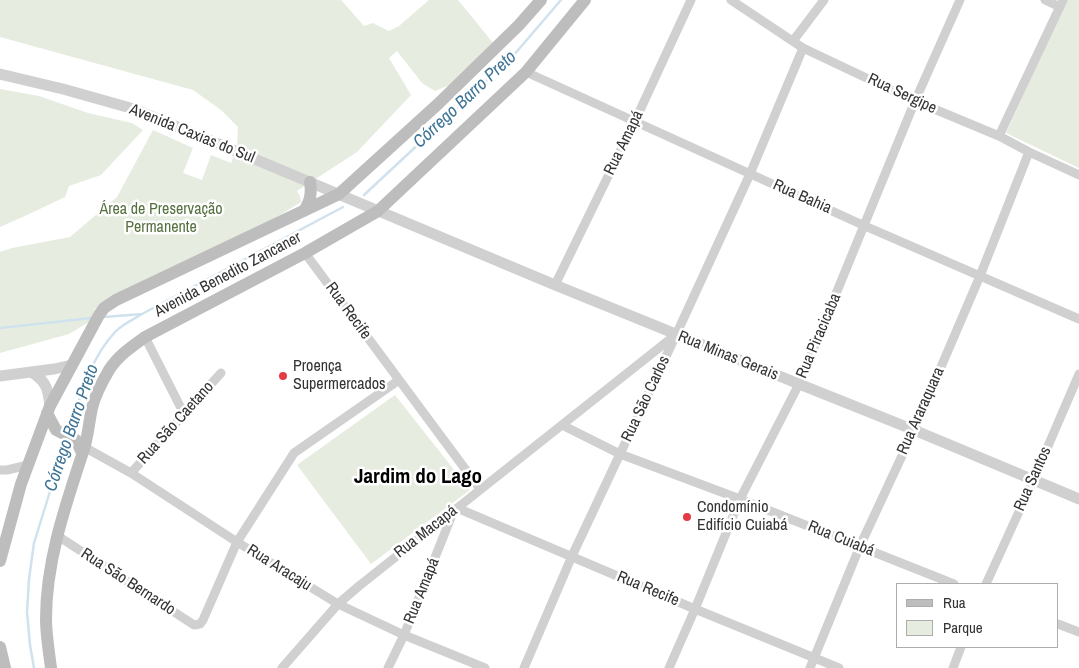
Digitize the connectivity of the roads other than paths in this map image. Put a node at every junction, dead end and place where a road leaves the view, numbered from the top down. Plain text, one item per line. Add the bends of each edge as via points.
1 (541, 0) edge
2 (585, 0) edge
3 (691, 0) edge
4 (731, 0) edge
5 (824, 0) edge
6 (960, 0) edge
7 (1045, 0) edge
8 (1062, 3) edge
9 (793, 41) junction
10 (803, 48) junction
11 (526, 72) junction
12 (0, 74) edge
13 (915, 101) junction
14 (635, 121) junction
15 (999, 136) junction
16 (1029, 152) junction
17 (750, 174) junction
18 (1079, 175) edge
19 (310, 182) junction
20 (339, 194) junction
21 (304, 211) junction
22 (378, 211) junction
23 (865, 226) junction
24 (305, 253) junction
25 (980, 276) junction
26 (555, 286) junction
27 (1079, 319) edge
28 (676, 335) junction
29 (145, 337) junction
30 (72, 365) junction
31 (33, 373) junction
32 (221, 373) dead end
33 (1079, 374) edge
34 (0, 376) edge
35 (400, 380) junction
36 (799, 384) junction
37 (48, 410) junction
38 (184, 414) junction
39 (562, 425) junction
40 (56, 430) junction
41 (914, 430) junction
42 (39, 434) junction
43 (81, 443) junction
44 (620, 454) junction
45 (28, 465) junction
46 (3, 470) edge
47 (131, 474) junction
48 (1033, 480) junction
49 (21, 484) junction
50 (480, 489) junction
51 (740, 498) junction
52 (1079, 499) edge
53 (455, 510) junction
54 (58, 536) junction
55 (237, 542) junction
56 (860, 546) junction
57 (572, 556) junction
58 (0, 561) edge
59 (952, 583) edge
60 (986, 583) edge
61 (338, 604) junction
62 (695, 609) junction
63 (1059, 624) edge
64 (1079, 632) edge
65 (404, 635) junction
66 (0, 647) edge
67 (961, 648) edge
68 (815, 658) junction
69 (5, 668) edge
70 (51, 668) edge
71 (282, 668) edge
72 (388, 668) edge
73 (484, 668) edge
74 (524, 668) edge
75 (669, 668) edge
76 (810, 668) edge
77 (839, 668) edge
78 (953, 668) edge

1 - 20 main road, Avenida Benedito Zancaner via 520,25 438,104
2 - 11 main road, Avenida Benedito Zancaner
3 - 14 street, Rua Amapá
4 - 9 street, Rua Sergipe
5 - 9 street
6 - 13 street, Rua Piracicaba
7 - 8 street
8 - 15 street
9 - 10 street, Rua Sergipe
10 - 13 street, Rua Sergipe
10 - 17 street, Rua São Carlos
11 - 14 street, Rua Bahia
11 - 22 main road, Avenida Benedito Zancaner
12 - 19 street, Avenida Caxias do Sul via 134,109
13 - 15 street, Rua Sergipe
13 - 23 street, Rua Piracicaba
14 - 17 street, Rua Bahia
14 - 26 street, Rua Amapá
15 - 16 street, Rua Sergipe
16 - 18 street, Rua Sergipe
16 - 25 street, Rua Araraquara
17 - 23 street, Rua Bahia
17 - 28 street, Rua São Carlos
19 - 20 street, Avenida Caxias do Sul
19 - 21 main road via 311,196
20 - 21 main road, Avenida Benedito Zancaner
20 - 22 street, Avenida Caxias do Sul
21 - 30 main road, Avenida Benedito Zancaner via 110,304 99,315
22 - 24 main road, Avenida Benedito Zancaner
22 - 26 street, Rua Minas Gerais
23 - 25 street, Rua Bahia
23 - 36 street, Rua Piracicaba
24 - 29 main road, Avenida Benedito Zancaner
24 - 35 street, Rua Recife
25 - 27 street, Rua Bahia
25 - 41 street, Rua Araraquara
26 - 28 street, Rua Minas Gerais
28 - 36 street, Rua Minas Gerais
28 - 39 street, Rua Macapá
28 - 44 street, Rua São Carlos
29 - 38 street
29 - 43 main road, Avenida Benedito Zancaner via 117,359 109,370
30 - 31 street
30 - 37 main road, Avenida Benedito Zancaner
31 - 34 street
31 - 37 street via 46,385
32 - 38 street, Rua São Caetano
33 - 48 street, Rua Santos
35 - 50 street, Rua Recife
35 - 55 street via 294,453
36 - 41 street, Rua Minas Gerais
36 - 51 street, Rua Piracicaba
37 - 40 main road
37 - 42 main road, Avenida Benedito Zancaner
38 - 47 street, Rua São Caetano
39 - 44 street, Rua Cuiabá
39 - 50 street, Rua Macapá
40 - 42 main road
40 - 43 main road
41 - 48 street, Rua Minas Gerais
41 - 56 street, Rua Araraquara
42 - 45 main road, Avenida Benedito Zancaner
43 - 47 street, Rua Aracaju
43 - 54 main road, Avenida Benedito Zancaner
44 - 51 street, Rua Cuiabá
44 - 57 street, Rua São Carlos
45 - 46 street
45 - 49 main road, Avenida Benedito Zancaner
46 - 49 street via 11,472
47 - 55 street, Rua Aracaju
48 - 52 street, Rua Minas Gerais
48 - 60 street, Rua Santos
49 - 58 main road, Avenida Benedito Zancaner
50 - 53 street, Rua Macapá
51 - 56 street, Rua Cuiabá
51 - 62 street, Rua Piracicaba
53 - 57 street, Rua Recife
53 - 61 street, Rua Macapá
53 - 65 street, Rua Amapá
54 - 55 street, Rua São Bernardo via 194,625 203,620
54 - 70 main road, Avenida Benedito Zancaner via 46,607
55 - 61 street, Rua Aracaju
56 - 59 street, Rua Cuiabá
56 - 68 street, Rua Araraquara
57 - 62 street, Rua Recife
57 - 74 street, Rua São Carlos
61 - 65 street, Rua Aracaju
61 - 71 street, Rua Macapá
62 - 68 street, Rua Recife
62 - 75 street, Rua Piracicaba
63 - 64 street
65 - 72 street, Rua Amapá
65 - 73 street, Rua Aracaju
66 - 69 main road
67 - 78 street
68 - 76 street, Rua Araraquara
68 - 77 street, Rua Recife

